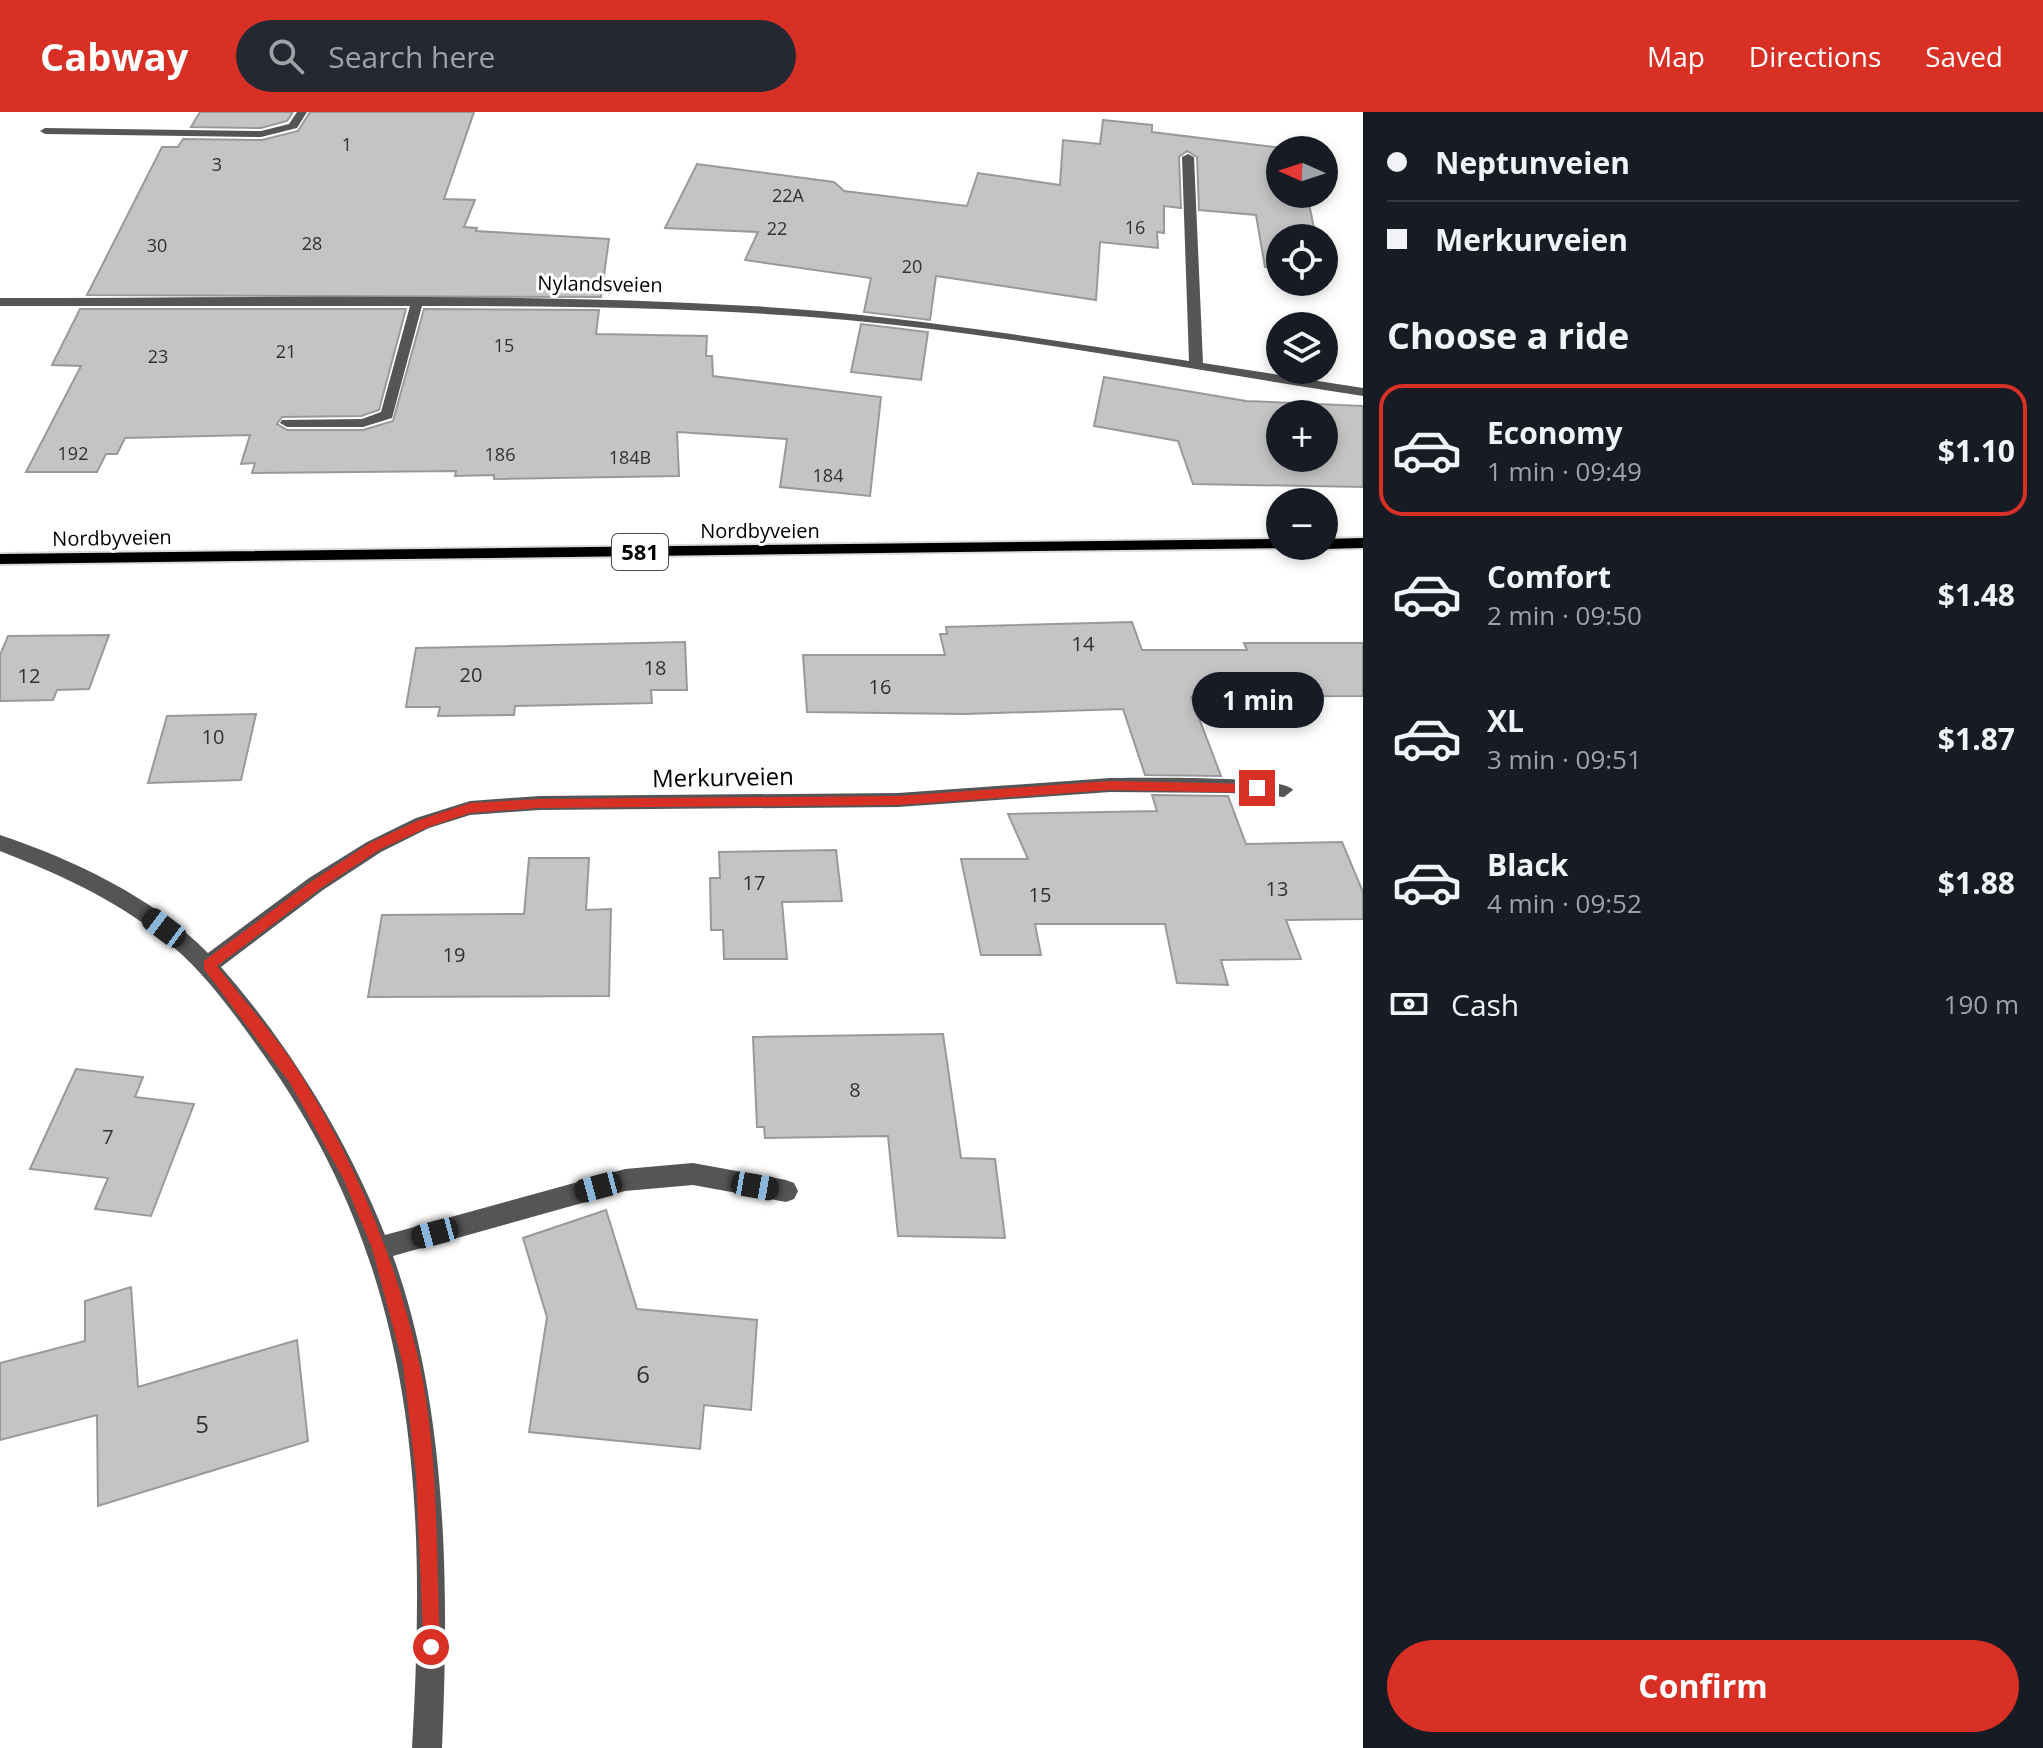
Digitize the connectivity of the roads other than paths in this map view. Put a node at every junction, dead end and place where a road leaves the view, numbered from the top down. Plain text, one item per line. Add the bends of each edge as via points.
1 (302, 112) edge
2 (45, 131) dead end
3 (1188, 157) dead end
4 (0, 302) edge
5 (417, 302) junction
6 (1196, 364) junction
7 (1363, 392) edge
8 (287, 423) dead end
9 (1363, 543) edge
10 (1266, 544) edge
11 (1338, 544) edge
12 (0, 559) edge
13 (1284, 790) dead end
14 (0, 843) edge
15 (208, 965) junction
16 (786, 1191) dead end
17 (380, 1248) junction
18 (427, 1748) edge

1 - 2 street via 293,126 261,134
3 - 6 street
4 - 5 street, Nylandsveien
5 - 6 street, Nylandsveien via 752,310 930,325
5 - 8 street via 387,415 363,423
6 - 7 street, Nylandsveien
9 - 11 main road
10 - 12 main road, Nordbyveien / 581
13 - 15 street, Merkurveien via 1110,785 898,800 470,808 374,847
14 - 15 street via 58,866 145,913
15 - 17 street via 295,1079 349,1174
16 - 17 street via 693,1174 625,1180
17 - 18 street via 411,1364 425,1475 431,1675

